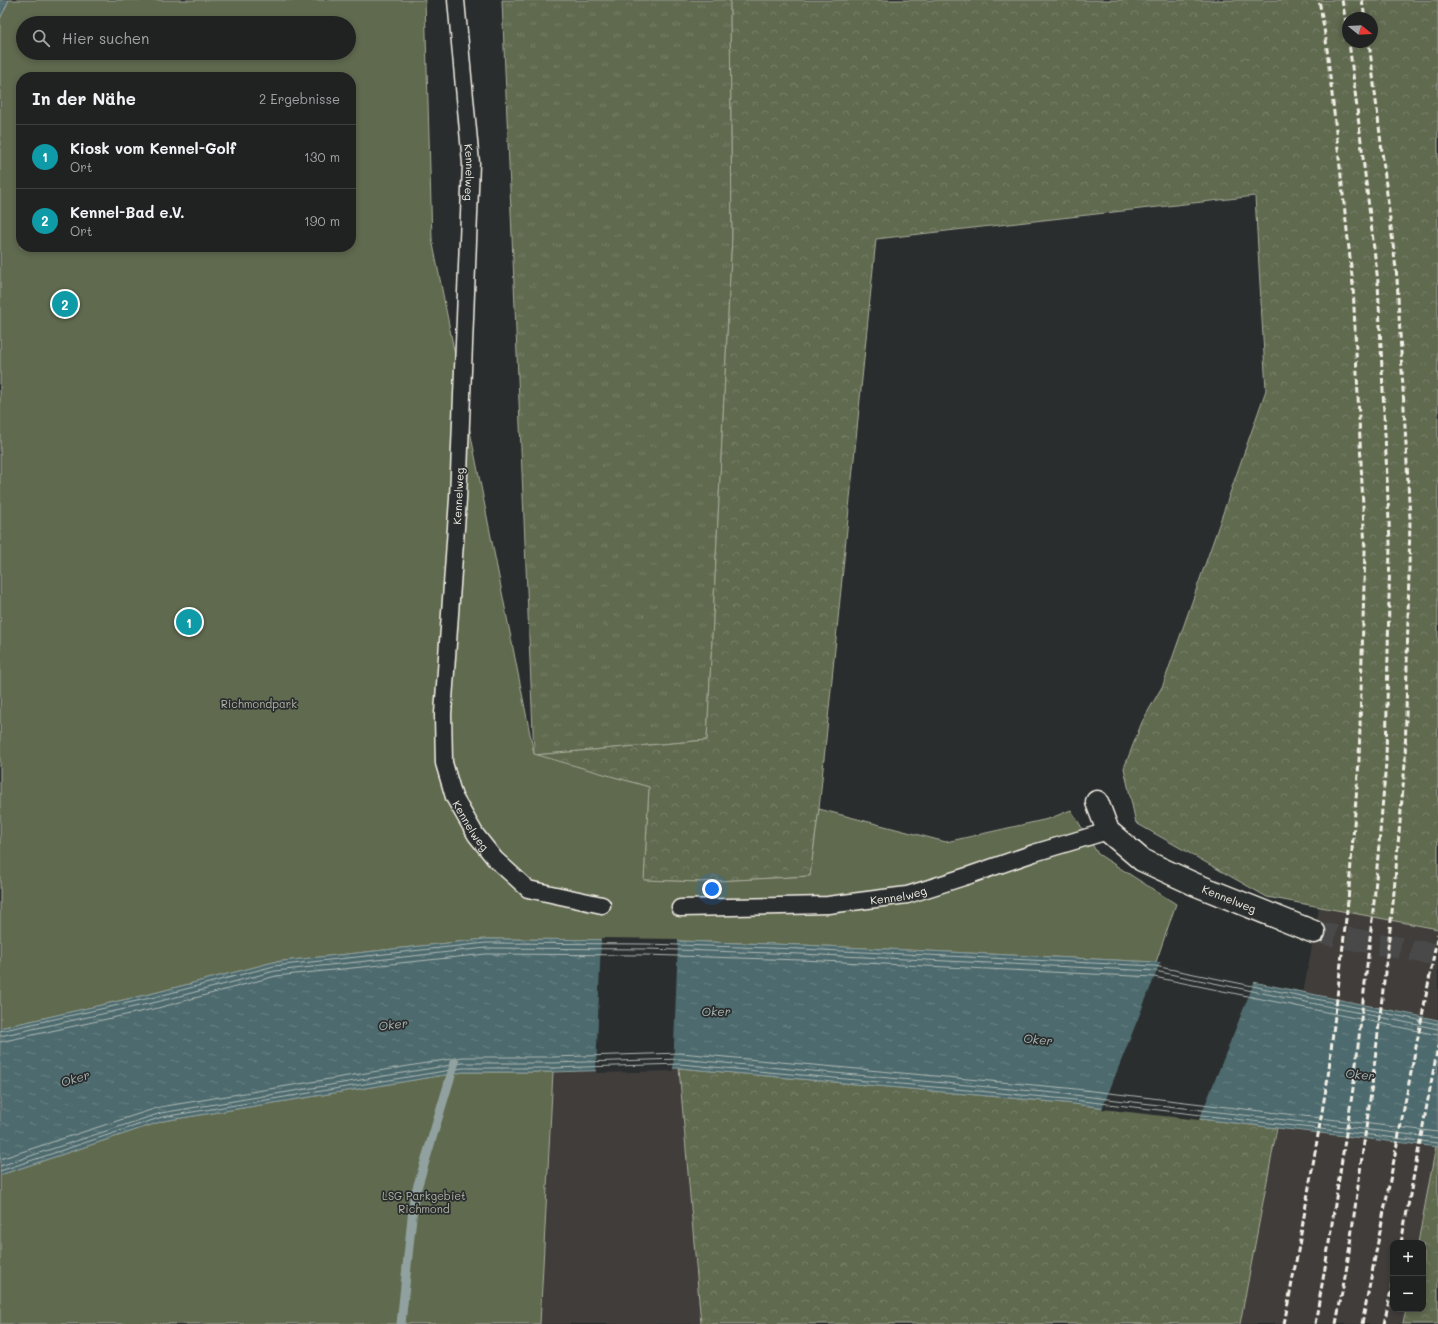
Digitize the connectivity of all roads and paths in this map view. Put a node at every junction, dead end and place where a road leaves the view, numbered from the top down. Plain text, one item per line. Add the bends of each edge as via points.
1 (456, 0) edge
2 (1097, 802) dead end
3 (1108, 832) junction
4 (602, 905) dead end
5 (680, 908) dead end
6 (1314, 932) tunnel mouth

1 - 4 lane, Kennelweg via 470,163 458,499 443,714 444,763 454,797 476,835 495,860 528,889
2 - 3 street
3 - 5 lane, Kennelweg via 1034,853 907,895 828,905
3 - 6 street, Kennelweg via 1142,860 1194,884

